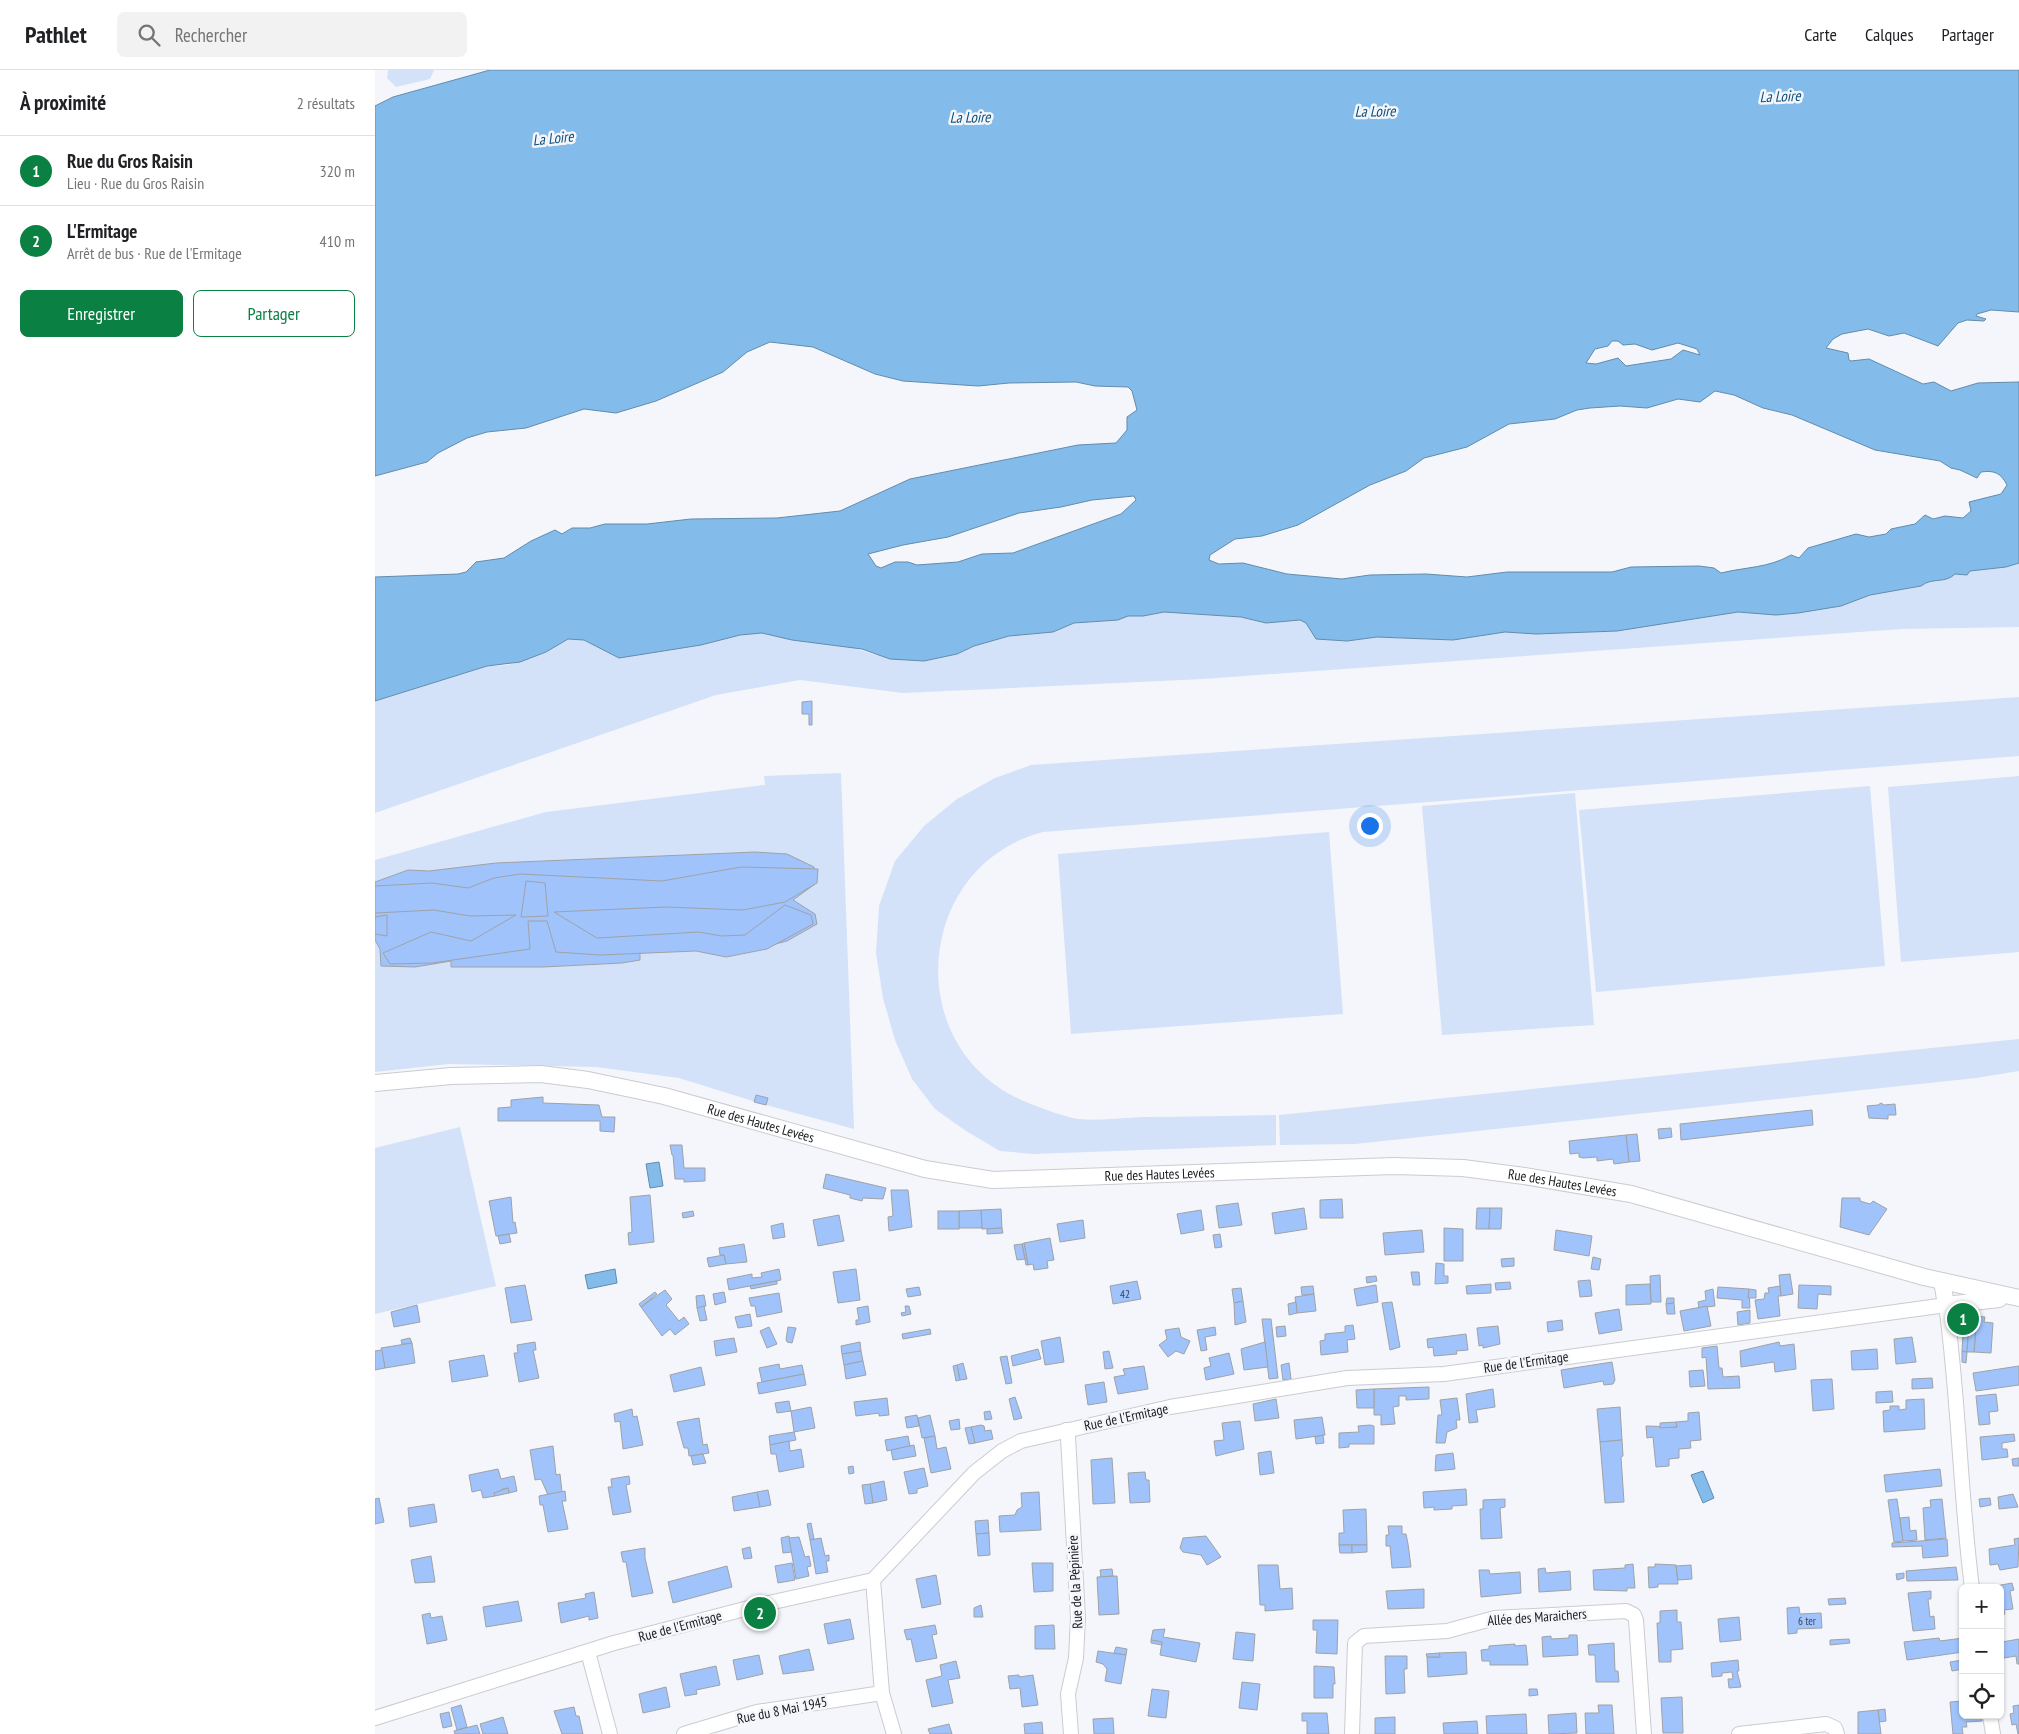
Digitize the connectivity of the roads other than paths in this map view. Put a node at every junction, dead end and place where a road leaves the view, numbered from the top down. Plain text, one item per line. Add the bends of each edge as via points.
1 (375, 1083) edge
2 (1942, 1281) junction
3 (2019, 1298) edge
4 (1946, 1305) junction
5 (1066, 1430) junction
6 (873, 1580) junction
7 (1972, 1584) edge
8 (587, 1652) junction
9 (882, 1693) junction
10 (375, 1718) edge
11 (1991, 1719) edge
12 (1804, 1730) edge
13 (610, 1734) edge
14 (684, 1734) edge
15 (894, 1734) edge
16 (1071, 1734) edge
17 (1352, 1734) edge
18 (1644, 1734) edge
19 (1739, 1734) edge
20 (1837, 1734) edge
21 (1993, 1734) edge

1 - 2 street, Rue des Hautes Levées via 451,1076 541,1074 588,1080 664,1096 925,1169 993,1180 1394,1166 1463,1168 1631,1194
2 - 3 street, Rue des Hautes Levées
2 - 4 street
3 - 4 street
4 - 5 street, Rue de l'Ermitage via 1444,1374 1347,1378 1170,1407
4 - 7 street
5 - 6 street, Rue de l'Ermitage via 1021,1441 1002,1451 974,1473
5 - 16 street, Rue de la Pépinière via 1078,1618 1076,1658 1068,1694
6 - 8 street, Rue de l'Ermitage via 764,1604
6 - 9 street
8 - 10 street, Rue de l'Ermitage
8 - 13 street
9 - 14 street, Rue du 8 Mai 1945 via 757,1712
9 - 15 street
11 - 21 street
12 - 19 street
12 - 20 street via 1826,1724 1835,1728
17 - 18 street, Allée des Maraichers via 1355,1643 1364,1636 1447,1631 1495,1618 1626,1612 1634,1615 1636,1620

